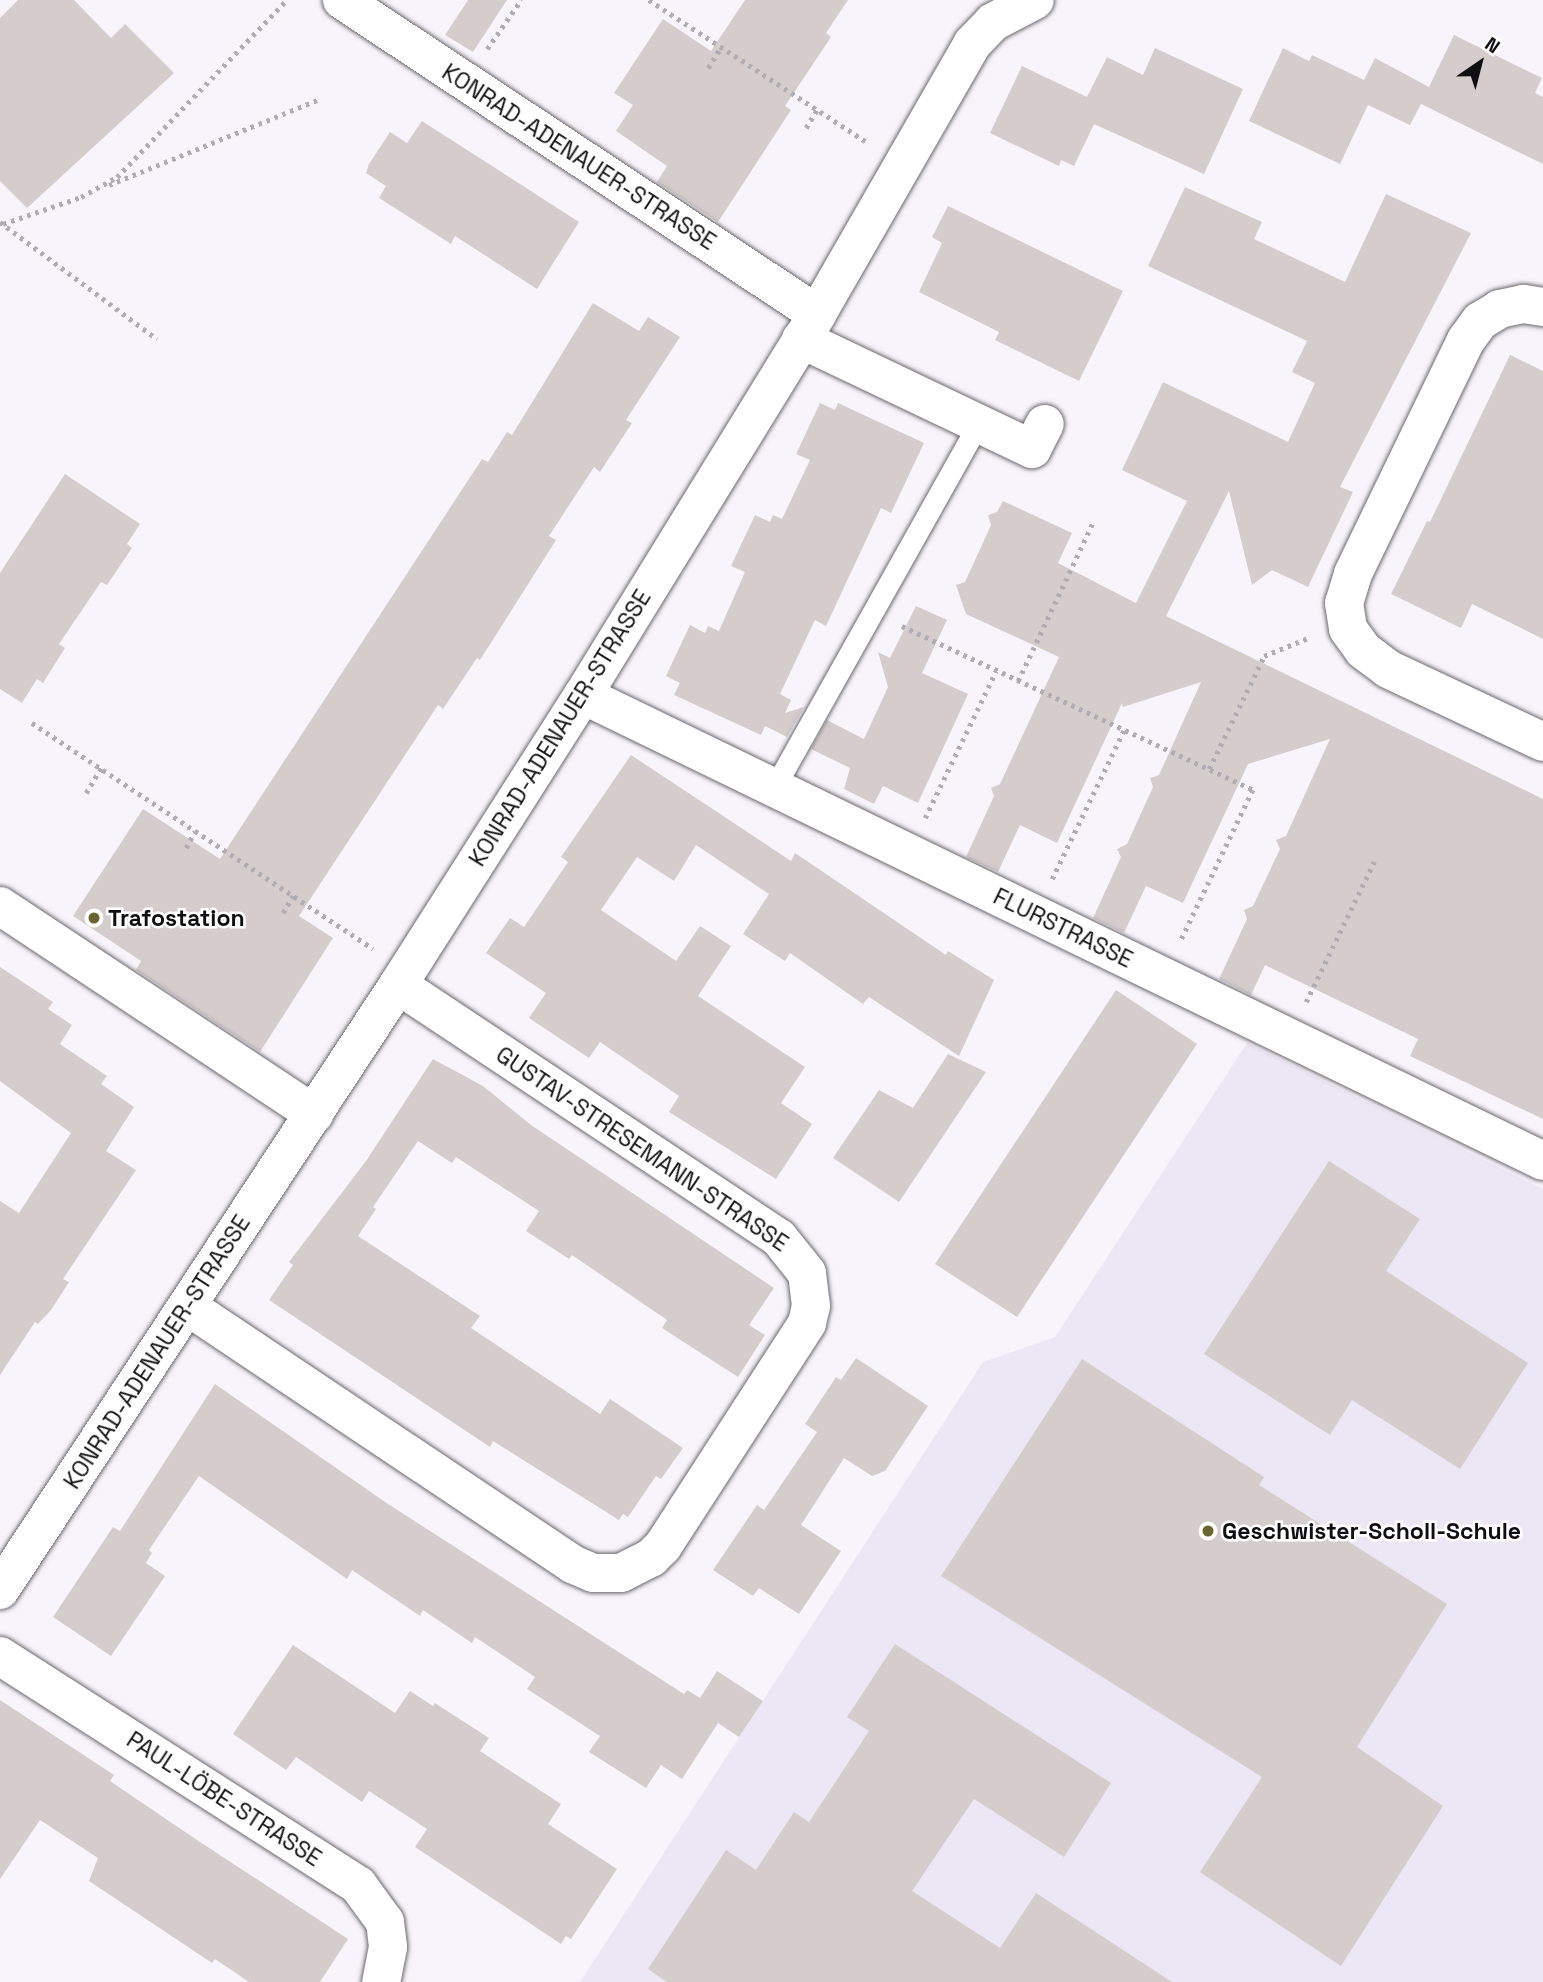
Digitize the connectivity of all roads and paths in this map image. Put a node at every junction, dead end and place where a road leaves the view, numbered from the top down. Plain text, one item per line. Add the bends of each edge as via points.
1 (287, 0) edge
2 (342, 0) edge
3 (520, 0) edge
4 (649, 0) edge
5 (1035, 0) edge
6 (721, 47) junction
7 (708, 68) dead end
8 (465, 82) junction
9 (317, 100) dead end
10 (817, 110) junction
11 (806, 128) dead end
12 (901, 165) junction
13 (98, 190) junction
14 (2, 223) edge
15 (1543, 307) edge
16 (809, 326) junction
17 (157, 339) dead end
18 (979, 424) junction
19 (1045, 424) dead end
20 (1093, 522) dead end
21 (872, 612) junction
22 (1346, 622) junction
23 (996, 671) junction
24 (1018, 681) junction
25 (583, 695) junction
26 (32, 723) dead end
27 (1124, 730) junction
28 (1543, 742) edge
29 (101, 768) junction
30 (1209, 769) junction
31 (774, 788) junction
32 (86, 793) dead end
33 (195, 831) junction
34 (186, 849) dead end
35 (908, 853) junction
36 (1374, 862) dead end
37 (293, 896) junction
38 (0, 906) edge
39 (283, 913) dead end
40 (1035, 914) junction
41 (1163, 977) junction
42 (403, 978) junction
43 (1289, 1038) junction
44 (314, 1114) junction
45 (1543, 1161) edge
46 (187, 1306) junction
47 (0, 1590) edge
48 (0, 1656) edge
49 (381, 1982) edge

1 - 13 path via 117,177
2 - 8 street, KONRAD-ADENAUER-STRASSE
3 - 8 path
4 - 6 path
5 - 12 street, KONRAD-ADENAUER-STRASSE via 993,22 972,44
6 - 7 path
6 - 10 path
8 - 16 street, KONRAD-ADENAUER-STRASSE
9 - 13 path
10 - 11 path
10 - 12 path
12 - 16 street, KONRAD-ADENAUER-STRASSE
13 - 14 path
14 - 17 path
15 - 22 street via 1523,304 1500,309 1480,321 1466,340 1353,574 1344,603
16 - 18 street, KONRAD-ADENAUER-STRASSE
16 - 25 street, KONRAD-ADENAUER-STRASSE
18 - 19 street, KONRAD-ADENAUER-STRASSE via 1032,449
18 - 21 lane
20 - 24 path
21 - 23 path
21 - 31 lane
22 - 28 street via 1363,650 1388,669
22 - 30 path via 1264,656
23 - 24 path
23 - 35 path
24 - 27 path
25 - 31 street, FLURSTRASSE
25 - 42 street, KONRAD-ADENAUER-STRASSE
26 - 29 path
27 - 30 path
27 - 40 path
29 - 32 path
29 - 33 path
30 - 41 path via 1253,790
31 - 35 street, FLURSTRASSE
33 - 34 path
33 - 37 path
35 - 40 street, FLURSTRASSE
36 - 43 path
37 - 39 path
37 - 42 path
38 - 44 street
40 - 41 street, FLURSTRASSE
41 - 43 street, FLURSTRASSE
42 - 44 street, KONRAD-ADENAUER-STRASSE
42 - 46 street, GUSTAV-STRESEMANN-STRASSE via 779,1238 807,1273 811,1298 807,1323 663,1546 638,1567 621,1573 593,1573 572,1564
43 - 45 street, FLURSTRASSE
44 - 46 street, KONRAD-ADENAUER-STRASSE
46 - 47 street, KONRAD-ADENAUER-STRASSE
48 - 49 street, PAUL-LÖBE-STRASSE via 358,1885 385,1922 388,1947

